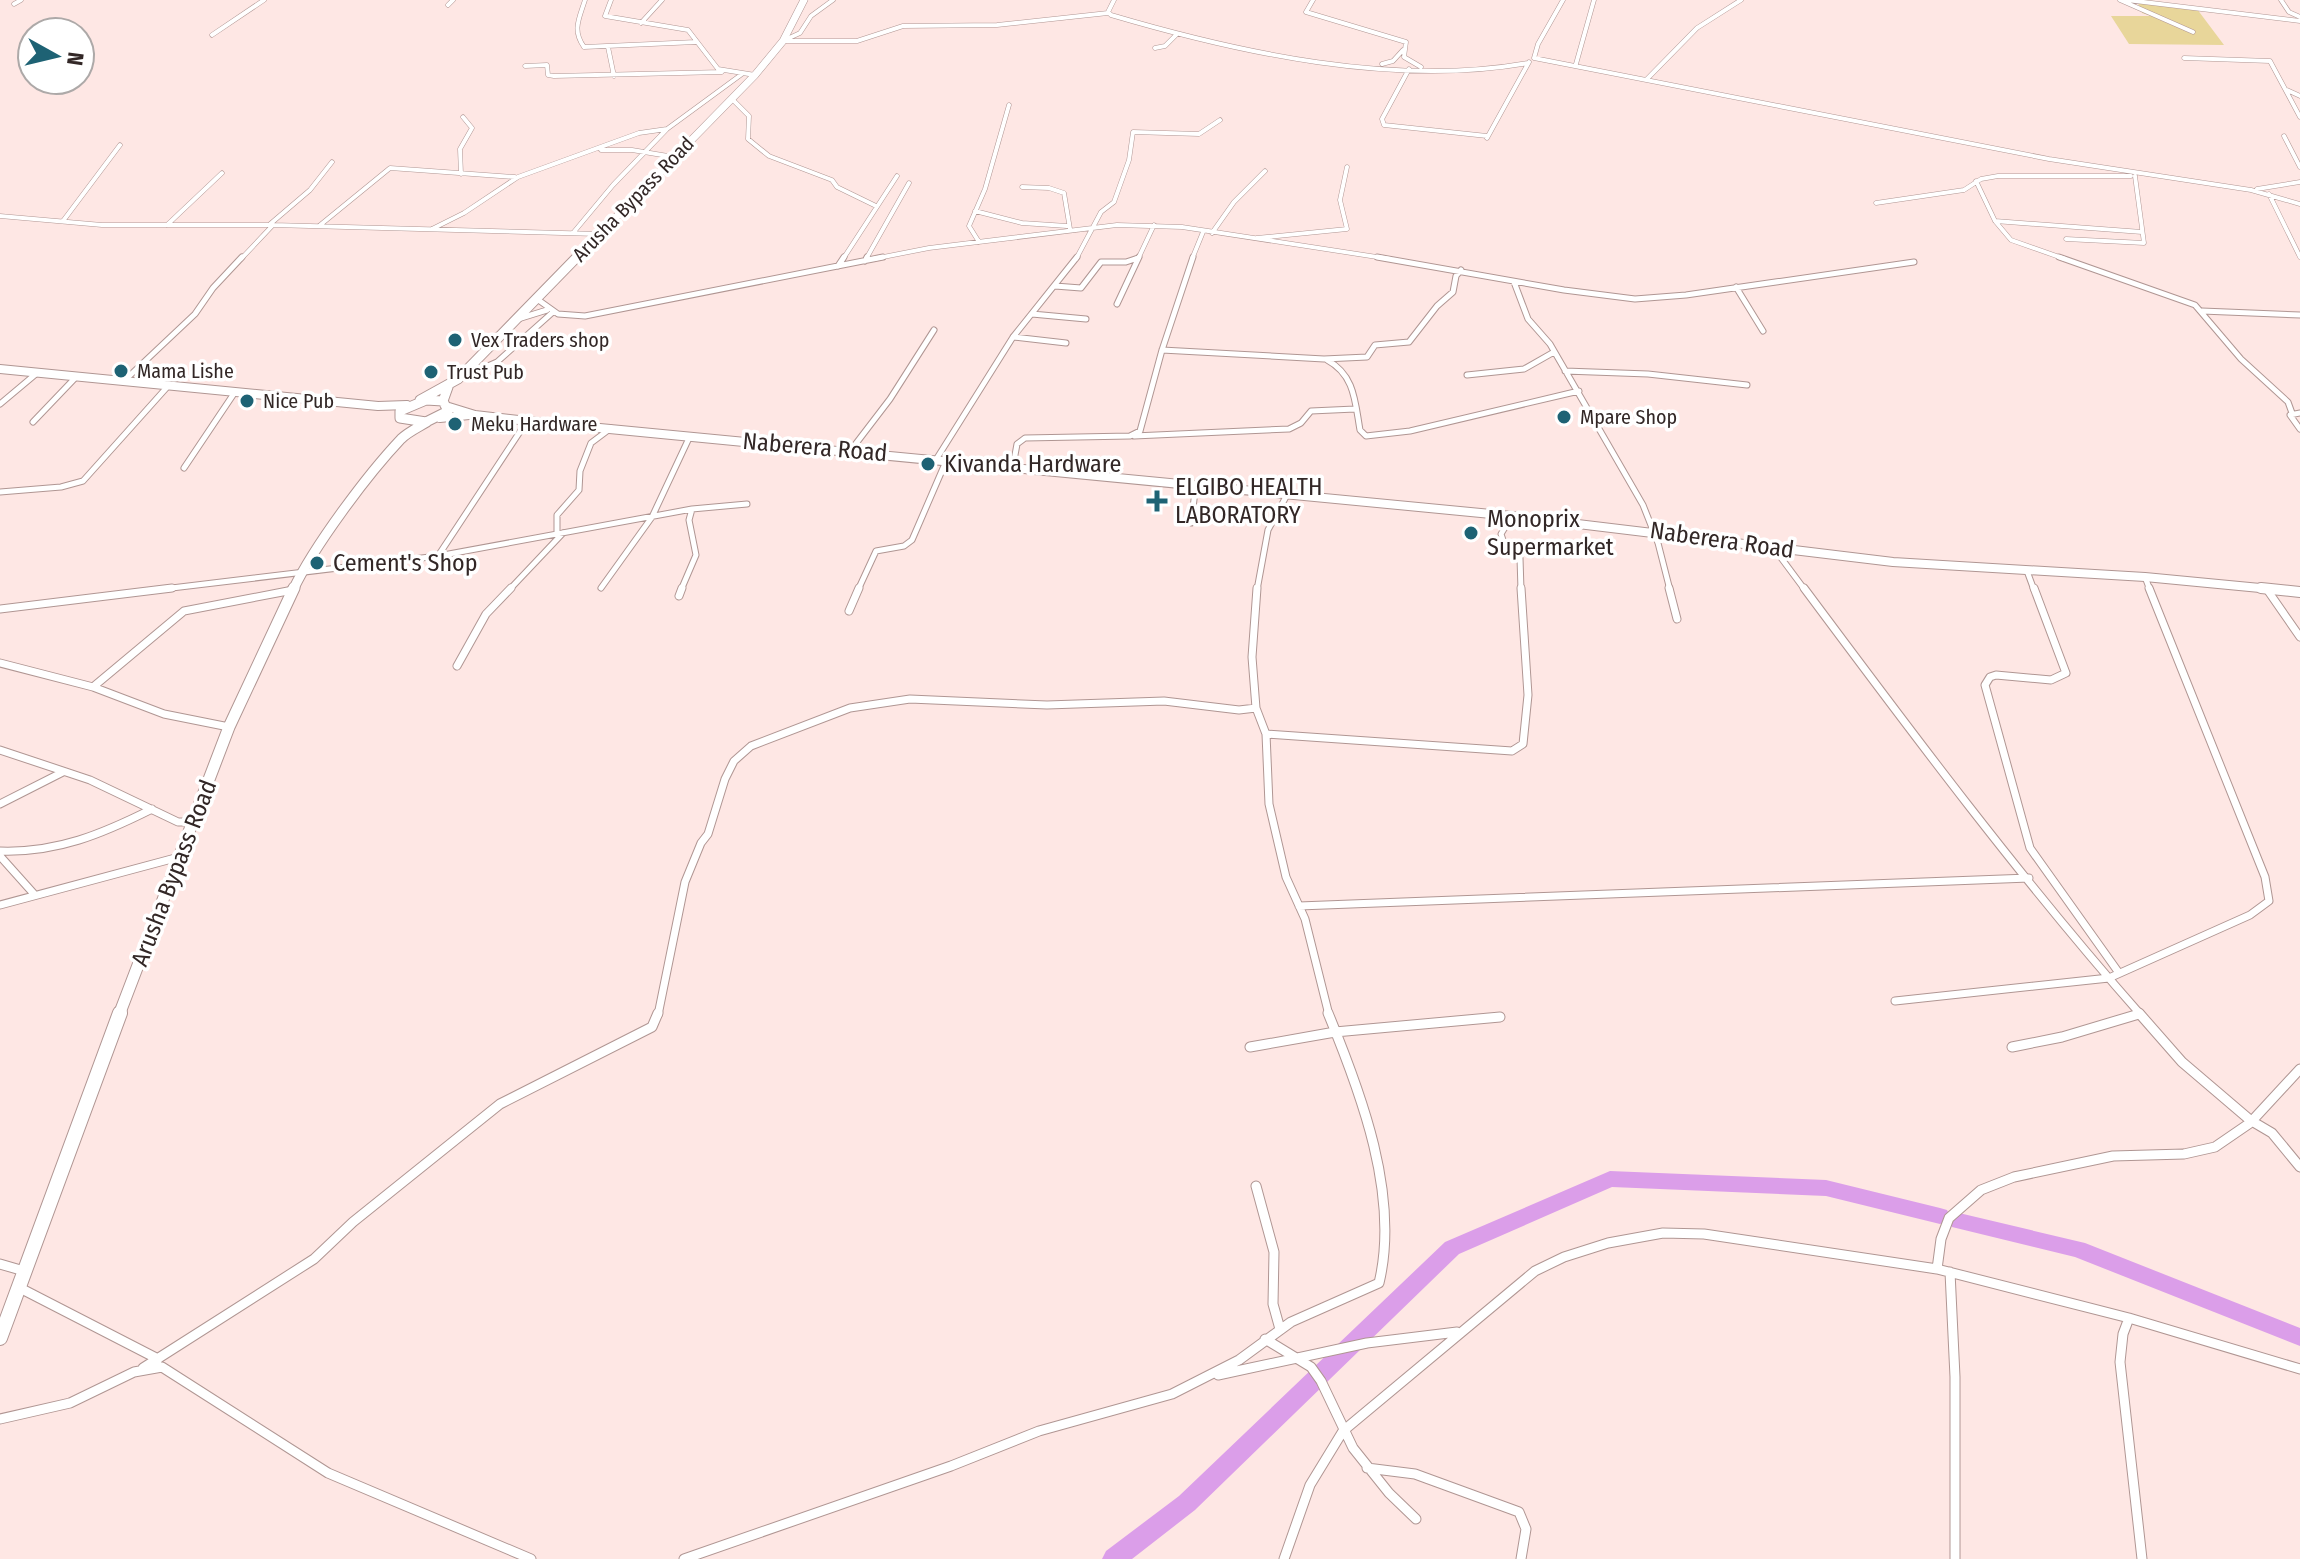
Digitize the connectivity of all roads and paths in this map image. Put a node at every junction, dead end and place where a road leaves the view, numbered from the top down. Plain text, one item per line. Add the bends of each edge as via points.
1 (21, 0) edge
2 (264, 0) edge
3 (453, 0) edge
4 (585, 0) edge
5 (611, 0) edge
6 (662, 0) edge
7 (804, 0) edge
8 (833, 0) edge
9 (1114, 0) edge
10 (1313, 0) edge
11 (1563, 0) edge
12 (1594, 0) edge
13 (1741, 0) edge
14 (2120, 0) edge
15 (2127, 0) edge
16 (2281, 0) edge
17 (14, 4) dead end
18 (448, 5) dead end
19 (1108, 13) junction
20 (2300, 19) edge
21 (641, 23) junction
22 (2193, 32) dead end
23 (1177, 34) junction
24 (212, 35) dead end
25 (783, 41) junction
26 (696, 42) junction
27 (608, 47) junction
28 (1155, 48) dead end
29 (1403, 50) junction
30 (1534, 58) junction
31 (2184, 58) dead end
32 (1528, 63) junction
33 (1576, 64) junction
34 (525, 66) dead end
35 (1367, 66) junction
36 (1409, 69) junction
37 (1427, 70) junction
38 (722, 72) junction
39 (742, 74) junction
40 (755, 75) junction
41 (614, 76) junction
42 (1647, 79) junction
43 (2287, 90) junction
44 (2300, 96) edge
45 (732, 99) junction
46 (2292, 103) junction
47 (2300, 104) edge
48 (1009, 105) dead end
49 (463, 117) dead end
50 (2300, 117) edge
51 (1220, 120) dead end
52 (667, 129) junction
53 (2284, 136) dead end
54 (120, 145) dead end
55 (595, 150) junction
56 (643, 153) junction
57 (674, 157) junction
58 (332, 162) dead end
59 (1347, 167) dead end
60 (2300, 167) edge
61 (1265, 171) dead end
62 (222, 173) dead end
63 (461, 174) junction
64 (897, 176) dead end
65 (2135, 176) junction
66 (2145, 176) junction
67 (518, 177) junction
68 (1976, 181) junction
69 (2300, 182) edge
70 (909, 183) dead end
71 (1022, 187) dead end
72 (2251, 190) junction
73 (2269, 194) junction
74 (1876, 203) dead end
75 (2300, 204) edge
76 (876, 206) junction
77 (975, 211) junction
78 (0, 216) edge
79 (63, 221) junction
80 (1995, 221) junction
81 (167, 225) junction
82 (271, 225) junction
83 (1154, 225) junction
84 (319, 226) junction
85 (1094, 227) junction
86 (1070, 228) junction
87 (430, 230) junction
88 (1203, 232) junction
89 (2142, 232) junction
90 (573, 233) junction
91 (1212, 233) junction
92 (598, 234) junction
93 (1243, 239) junction
94 (2066, 239) dead end
95 (979, 242) junction
96 (2300, 257) edge
97 (1138, 258) junction
98 (865, 261) junction
99 (1914, 262) dead end
100 (838, 266) junction
101 (1461, 270) junction
102 (1514, 282) junction
103 (1055, 286) junction
104 (1736, 287) junction
105 (537, 299) junction
106 (1117, 304) dead end
107 (550, 311) junction
108 (2202, 311) junction
109 (1032, 314) junction
110 (2300, 315) edge
111 (1086, 319) dead end
112 (515, 320) junction
113 (934, 330) dead end
114 (1763, 331) dead end
115 (1013, 337) junction
116 (1066, 343) dead end
117 (1162, 350) junction
118 (1554, 352) junction
119 (1324, 359) junction
120 (0, 369) edge
121 (1565, 371) junction
122 (37, 373) junction
123 (1467, 375) dead end
124 (77, 376) junction
125 (458, 379) junction
126 (125, 380) junction
127 (169, 385) junction
128 (1747, 385) dead end
129 (448, 387) junction
130 (1579, 391) junction
131 (235, 392) junction
132 (420, 400) junction
133 (0, 404) edge
134 (446, 404) junction
135 (407, 405) junction
136 (378, 406) junction
137 (1355, 409) junction
138 (2292, 413) junction
139 (2300, 413) edge
140 (475, 415) junction
141 (402, 417) junction
142 (440, 418) junction
143 (527, 421) junction
144 (33, 422) dead end
145 (427, 422) junction
146 (611, 428) junction
147 (2300, 429) edge
148 (690, 436) junction
149 (1132, 436) junction
150 (403, 437) junction
151 (851, 450) junction
152 (942, 459) junction
153 (1013, 466) junction
154 (184, 468) dead end
155 (1196, 484) junction
156 (0, 492) edge
157 (1288, 493) junction
158 (747, 504) dead end
159 (692, 509) junction
160 (1512, 516) junction
161 (652, 517) junction
162 (1191, 523) dead end
163 (1653, 531) junction
164 (560, 534) junction
165 (1773, 547) junction
166 (438, 556) junction
167 (2027, 571) junction
168 (301, 573) junction
169 (2145, 577) junction
170 (601, 588) dead end
171 (2266, 588) junction
172 (293, 590) junction
173 (2300, 592) edge
174 (679, 596) dead end
175 (0, 609) edge
176 (849, 611) dead end
177 (1677, 619) dead end
178 (2300, 637) edge
179 (0, 663) edge
180 (457, 666) dead end
181 (93, 687) junction
182 (1256, 708) junction
183 (229, 727) junction
184 (1266, 734) junction
185 (0, 750) edge
186 (63, 772) junction
187 (0, 804) edge
188 (152, 809) junction
189 (193, 822) junction
190 (0, 854) edge
191 (180, 857) junction
192 (2029, 878) junction
193 (34, 894) junction
194 (0, 905) edge
195 (1299, 906) junction
196 (2119, 973) junction
197 (2109, 978) junction
198 (1895, 1001) dead end
199 (2139, 1014) junction
200 (1500, 1017) dead end
201 (1335, 1032) junction
202 (1250, 1047) dead end
203 (2012, 1047) dead end
204 (2300, 1069) edge
205 (2250, 1120) junction
206 (2300, 1167) edge
207 (1256, 1186) dead end
208 (0, 1264) edge
209 (1937, 1269) junction
210 (24, 1271) junction
211 (1950, 1272) junction
212 (18, 1287) junction
213 (2129, 1318) junction
214 (1280, 1329) junction
215 (1459, 1332) junction
216 (0, 1338) edge
217 (1265, 1339) junction
218 (1297, 1356) junction
219 (158, 1359) junction
220 (143, 1368) junction
221 (2300, 1369) edge
222 (1208, 1378) junction
223 (0, 1419) edge
224 (1343, 1431) junction
225 (1367, 1468) junction
226 (1416, 1519) dead end
227 (688, 1558) edge
228 (531, 1559) edge
229 (1284, 1559) edge
230 (1521, 1559) edge
231 (1955, 1559) edge
232 (2142, 1559) edge

1 - 17 street
2 - 24 street
3 - 18 street
4 - 27 street via 576,36 582,46
5 - 21 street via 604,15
6 - 21 street
7 - 25 main road, Arusha Bypass Road
8 - 25 street via 811,16 799,34
9 - 19 street
10 - 29 street via 1306,12 1403,41
11 - 30 street
12 - 33 street
13 - 42 street via 1697,28
14 - 22 street
15 - 20 street
16 - 20 street
19 - 23 street
19 - 25 street via 997,25 903,26 855,41
21 - 26 street via 688,30
23 - 28 street
23 - 35 street via 1252,52
25 - 40 main road, Arusha Bypass Road
26 - 27 street
26 - 38 street
27 - 41 street
29 - 35 street via 1393,61
29 - 37 street via 1404,57
30 - 32 street
30 - 33 street
31 - 43 street via 2268,60
32 - 36 street via 1487,138 1384,125 1383,115
32 - 37 street
33 - 42 street
34 - 41 street via 547,65 552,76
35 - 36 street
36 - 37 street
38 - 39 street
38 - 41 street
39 - 40 street
39 - 52 street
40 - 45 main road, Arusha Bypass Road
42 - 66 street
43 - 44 street
43 - 46 street
45 - 57 main road, Arusha Bypass Road
45 - 76 street via 747,112 748,139 761,152 832,180
46 - 47 street
46 - 50 street
48 - 77 street
49 - 63 street via 472,128 460,149
51 - 85 street via 1199,134 1133,132 1116,199
52 - 55 street
52 - 56 street
53 - 60 street
54 - 79 street
55 - 56 street
55 - 67 street
56 - 57 street
56 - 90 street
57 - 92 main road, Arusha Bypass Road
58 - 82 street
59 - 93 street via 1340,200 1347,229
61 - 91 street
62 - 81 street
63 - 67 street
63 - 84 street via 388,168
64 - 76 street
65 - 66 street
65 - 68 street via 2028,174
65 - 89 street
66 - 72 street
67 - 87 street
68 - 74 street via 1964,190
68 - 80 street
69 - 72 street
70 - 98 street
71 - 86 street via 1064,193
72 - 73 street
73 - 75 street
73 - 96 street
76 - 100 street
77 - 86 street
77 - 95 street via 970,230
78 - 79 street
79 - 81 street
80 - 89 street
80 - 108 street via 2017,243 2170,294
81 - 82 street
82 - 84 street
82 - 126 street via 195,314
83 - 85 street
83 - 88 street
83 - 97 street
84 - 87 street
85 - 86 street
85 - 103 street
86 - 95 street
87 - 90 street
88 - 91 street
88 - 117 street
89 - 94 street via 2144,242 2137,244
90 - 92 street
91 - 93 street
92 - 105 main road, Arusha Bypass Road
93 - 101 street
95 - 98 street
97 - 103 street via 1101,262 1079,288
97 - 106 street
98 - 100 street
99 - 104 street
100 - 107 street via 585,316
101 - 102 street
101 - 119 street via 1453,292 1409,342 1375,345 1365,357
102 - 104 street via 1635,299
102 - 118 street via 1528,319
103 - 109 street
104 - 114 street
105 - 107 street
105 - 112 main road, Arusha Bypass Road
107 - 112 street
107 - 125 street via 487,368
108 - 110 street
108 - 138 street via 2241,359 2288,402
109 - 111 street
109 - 115 street
112 - 125 main road, Arusha Bypass Road
113 - 151 street
115 - 116 street
115 - 152 street
117 - 119 street
117 - 149 street via 1140,431
118 - 121 street
118 - 123 street via 1524,369
119 - 137 street via 1351,378
120 - 122 street
121 - 128 street
121 - 130 street
122 - 124 street
122 - 133 street
124 - 126 street
124 - 144 street
125 - 129 main road, Arusha Bypass Road
126 - 127 street
127 - 131 street
127 - 156 street via 83,481
129 - 132 main road, Arusha Bypass Road
129 - 134 main road
130 - 137 street via 1375,436 1361,433
130 - 163 street
131 - 136 street
131 - 154 street
132 - 134 main road, Arusha Bypass Road
132 - 135 main road, Arusha Bypass Road
134 - 140 street, Naberera Road
134 - 142 main road
135 - 136 street
135 - 141 main road, Arusha Bypass Road
136 - 141 street
137 - 149 street via 1311,411 1289,429
138 - 139 street
138 - 147 street
140 - 142 street, Naberera Road
140 - 143 street, Naberera Road
141 - 145 main road, Arusha Bypass Road
141 - 150 main road, Arusha Bypass Road
142 - 145 main road, Arusha Bypass Road
143 - 146 street, Naberera Road
143 - 166 street
145 - 150 main road, Arusha Bypass Road
146 - 148 street, Naberera Road
146 - 164 street via 586,452 579,490 557,515
148 - 151 street, Naberera Road
148 - 161 street
149 - 153 street via 1025,438 1017,444
150 - 168 main road, Arusha Bypass Road
151 - 152 street, Naberera Road
152 - 153 street, Naberera Road
152 - 176 street via 912,540 876,551
153 - 155 street, Naberera Road
155 - 157 street, Naberera Road
155 - 162 street
157 - 160 street, Naberera Road
157 - 182 street via 1268,530 1258,579 1252,657
158 - 159 street
159 - 161 street
159 - 174 street via 696,555
160 - 163 street, Naberera Road
160 - 184 street via 1501,535 1520,558 1530,689 1523,744 1512,751
161 - 164 street
161 - 170 street
163 - 165 street, Naberera Road
163 - 177 street
164 - 166 street
164 - 180 street via 486,614
165 - 167 street, Naberera Road
165 - 192 street
166 - 168 street
167 - 169 street, Naberera Road
167 - 196 street via 2066,673 2051,680 1996,675 1985,685 2030,848
168 - 172 main road, Arusha Bypass Road
168 - 175 street
169 - 171 street, Naberera Road
169 - 196 street via 2265,877 2269,901 2250,915
171 - 173 street, Naberera Road
171 - 178 street
172 - 181 street via 184,611
172 - 183 main road, Arusha Bypass Road
179 - 181 street
181 - 183 street via 164,714
182 - 184 street
182 - 219 street via 1164,701 1047,705 910,699 850,708 751,746 734,761 725,779 708,834 685,882 652,1027 500,1104 314,1259
183 - 189 main road, Arusha Bypass Road
184 - 195 street via 1269,804 1286,877
185 - 186 street
186 - 187 street
186 - 188 street
188 - 189 street via 178,822
188 - 190 street via 65,848
189 - 191 main road, Arusha Bypass Road
190 - 193 street
191 - 193 street
191 - 210 main road, Arusha Bypass Road
192 - 195 street
192 - 197 street
193 - 194 street
195 - 201 street
196 - 197 street
197 - 198 street
197 - 199 street
199 - 203 street
199 - 205 street via 2182,1062
200 - 201 street
201 - 202 street
201 - 214 street via 1377,1154 1385,1265 1379,1283
204 - 205 street
205 - 206 street via 2279,1139
205 - 209 street via 2236,1136 2197,1153 2109,1157 2014,1177 1972,1195 1953,1213 1942,1235
207 - 214 street via 1272,1243 1273,1304
208 - 210 street
209 - 211 street
209 - 215 street via 1704,1234 1663,1233 1608,1243 1535,1271
210 - 212 main road, Arusha Bypass Road
211 - 213 street
211 - 231 street
212 - 216 main road, Arusha Bypass Road
212 - 219 street
213 - 221 street
213 - 232 street via 2120,1362
214 - 217 street
215 - 218 street
215 - 224 street
217 - 218 street
217 - 222 street
218 - 222 street
218 - 224 street via 1321,1381
219 - 220 street
220 - 223 street via 92,1394
220 - 228 street via 162,1367 175,1374 328,1473
222 - 227 street via 1172,1394 1039,1431
224 - 225 street
224 - 229 street via 1310,1485
225 - 226 street
225 - 230 street via 1415,1474 1519,1512 1526,1529

